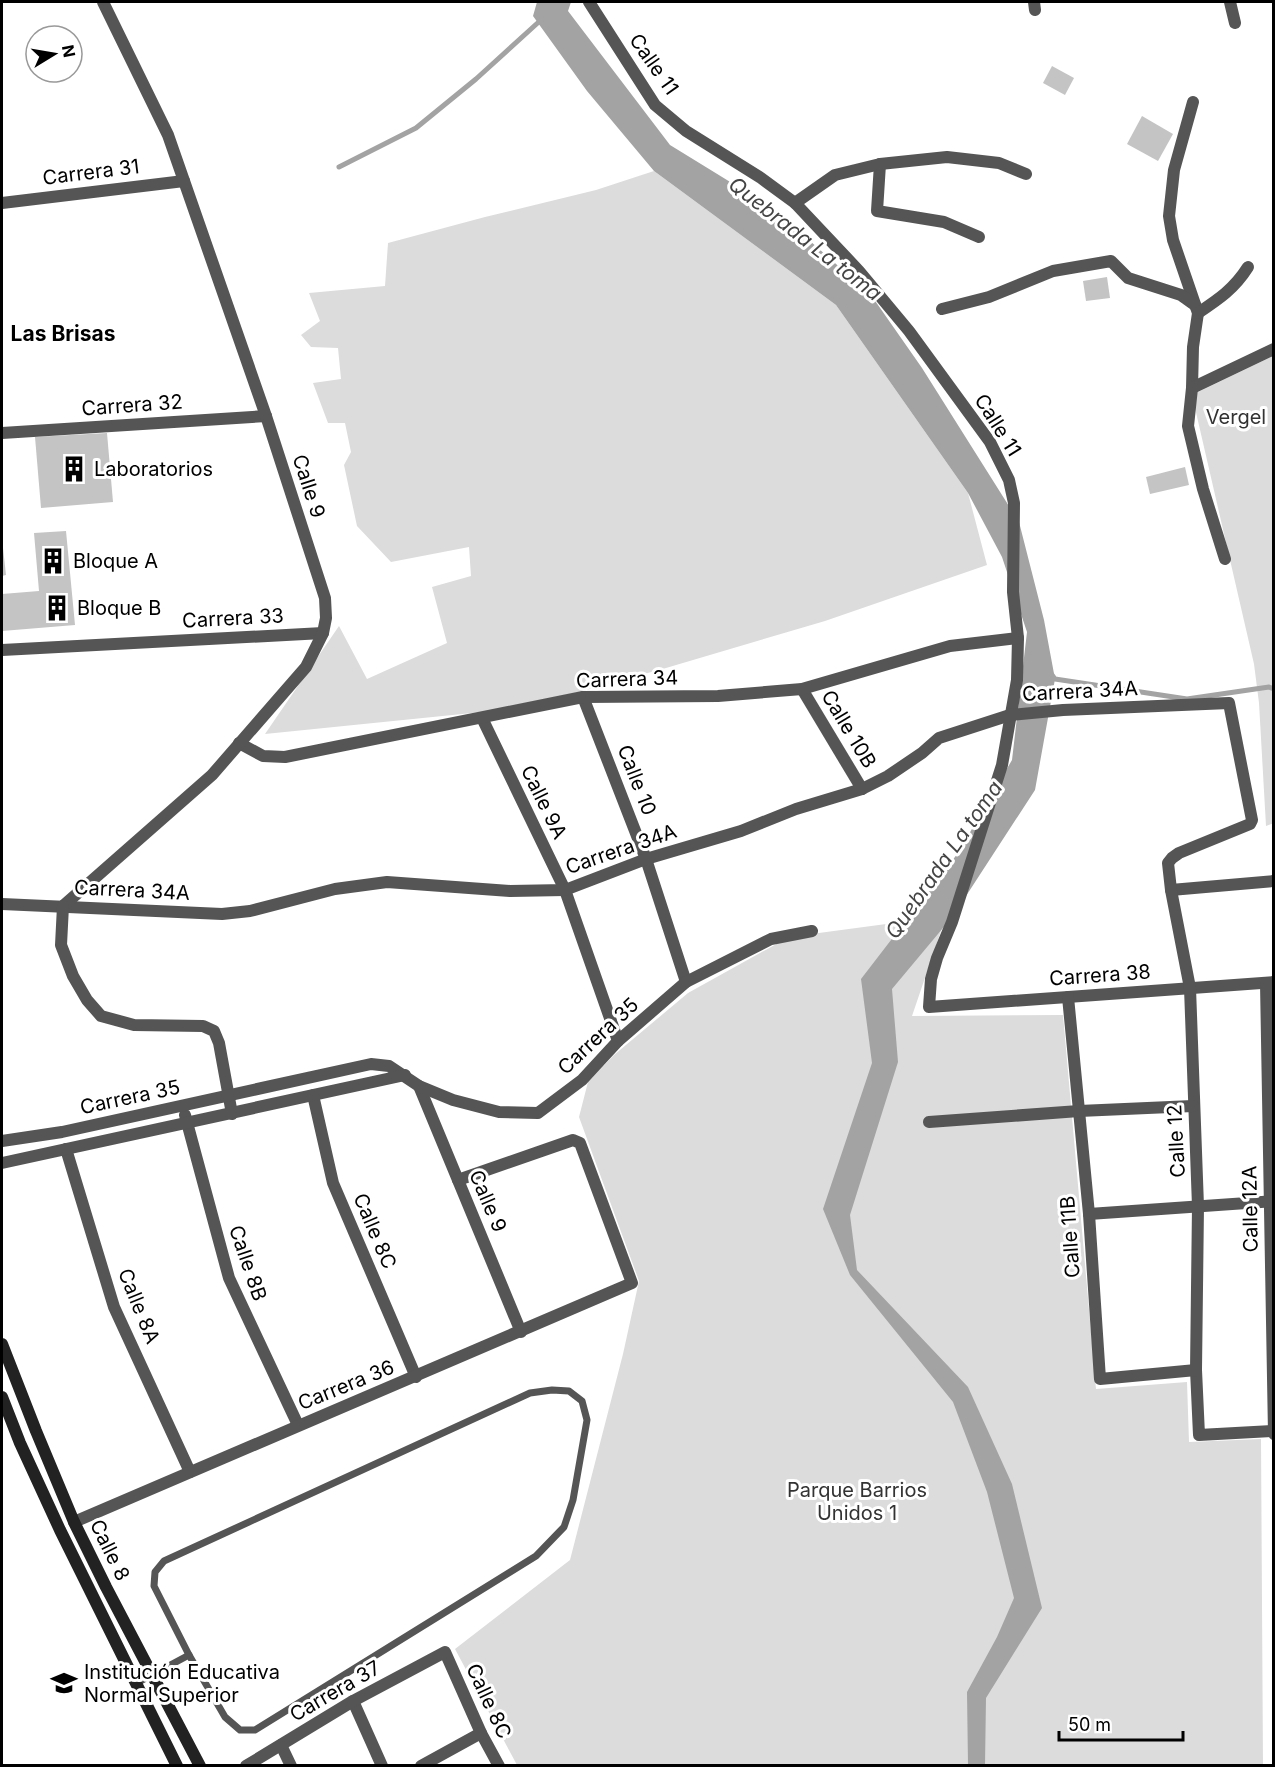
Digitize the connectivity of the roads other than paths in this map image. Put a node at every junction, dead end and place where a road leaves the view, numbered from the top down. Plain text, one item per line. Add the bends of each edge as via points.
1 (103, 2) edge
2 (589, 2) edge
3 (1230, 2) edge
4 (1235, 23) dead end
5 (1193, 102) dead end
6 (879, 164) junction
7 (1026, 174) dead end
8 (184, 181) junction
9 (2, 203) edge
10 (795, 203) junction
11 (979, 237) dead end
12 (1248, 267) dead end
13 (942, 309) dead end
14 (1197, 310) junction
15 (1274, 349) edge
16 (1192, 388) junction
17 (266, 416) junction
18 (2, 433) edge
19 (1225, 559) dead end
20 (323, 633) junction
21 (1018, 638) junction
22 (2, 650) edge
23 (802, 688) junction
24 (583, 697) junction
25 (1013, 715) junction
26 (482, 718) junction
27 (239, 743) junction
28 (862, 789) junction
29 (1179, 853) joint
30 (646, 859) junction
31 (1274, 881) edge
32 (565, 890) junction
33 (1171, 890) junction
34 (2, 904) edge
35 (63, 906) junction
36 (812, 931) dead end
37 (686, 982) junction
38 (1270, 982) edge
39 (1190, 988) junction
40 (1068, 997) junction
41 (929, 1007) joint
42 (618, 1041) junction
43 (405, 1075) junction
44 (419, 1086) junction
45 (313, 1095) junction
46 (228, 1096) junction
47 (183, 1106) junction
48 (1193, 1106) junction
49 (1079, 1111) junction
50 (232, 1114) junction
51 (1271, 1119) edge
52 (929, 1122) dead end
53 (186, 1123) junction
54 (2, 1141) edge
55 (66, 1149) junction
56 (2, 1163) edge
57 (458, 1180) junction
58 (1272, 1202) edge
59 (1198, 1206) junction
60 (1089, 1214) junction
61 (521, 1332) junction
62 (2, 1344) edge
63 (1196, 1370) junction
64 (416, 1377) junction
65 (2, 1397) edge
66 (298, 1425) junction
67 (1274, 1433) edge
68 (190, 1472) junction
69 (74, 1522) junction
70 (445, 1652) joint
71 (189, 1655) junction
72 (153, 1674) junction
73 (135, 1684) junction
74 (353, 1701) junction
75 (481, 1733) junction
76 (281, 1745) junction
77 (177, 1766) edge
78 (200, 1766) edge
79 (246, 1766) edge
80 (291, 1766) edge
81 (382, 1766) edge
82 (421, 1766) edge
83 (499, 1766) edge

1 - 8 street, Calle 9 via 168,135
2 - 10 street, Calle 11 via 655,105 686,131
3 - 4 street
5 - 14 street via 1174,170 1169,216 1173,240
6 - 7 street via 947,157 999,163
6 - 10 street via 835,175
6 - 11 street via 877,211 944,222
8 - 9 street, Carrera 31
8 - 17 street, Calle 9
10 - 21 street, Calle 11 via 909,330 990,442 1009,480 1014,503 1013,592
12 - 14 street via 1227,294
13 - 14 street via 989,297 1053,271 1111,261 1128,278 1181,295
14 - 16 street
15 - 16 street
16 - 19 street via 1188,426
17 - 18 street, Carrera 32
17 - 20 street, Calle 9 via 325,598
20 - 22 street, Carrera 33
20 - 27 street, Calle 9 via 306,667
21 - 23 street, Carrera 34 via 950,646
21 - 25 street, Calle 11
23 - 24 street, Carrera 34 via 718,696
23 - 28 street, Calle 10B
24 - 26 street, Carrera 34
24 - 30 street, Calle 10
25 - 28 street, Carrera 34A via 939,738 888,776
25 - 29 street, Carrera 34A via 1229,703 1252,820
25 - 41 street, Calle 11 via 1002,765 937,958
26 - 27 street, Carrera 34 via 285,757 263,756
26 - 32 street, Calle 9A
27 - 35 street, Calle 9 via 212,775
28 - 30 street, Carrera 34A
29 - 33 street, Calle 12 via 1168,863
30 - 32 street, Carrera 34A
30 - 37 street, Calle 10
31 - 33 street
32 - 35 street, Carrera 34A via 510,891 387,882 335,889 250,911 222,914
32 - 42 street, Calle 9A
33 - 39 street, Calle 12
34 - 35 street, Carrera 34A
35 - 46 street via 62,945 87,1000 101,1016 134,1025 203,1026 214,1031
36 - 37 street, Carrera 35 via 771,939
37 - 42 street, Carrera 35
38 - 39 street, Carrera 38
38 - 51 street, Calle 12A
39 - 40 street, Carrera 38
39 - 48 street, Calle 12
40 - 41 street, Carrera 38
40 - 49 street, Calle 11B
42 - 44 street, Carrera 35 via 582,1080 538,1113 499,1112
43 - 44 street, Carrera 35
43 - 45 street, Carrera 35
43 - 46 street, Carrera 35 via 389,1066 371,1064
44 - 57 street, Calle 9
45 - 50 street, Carrera 35
45 - 64 street, Calle 8C via 333,1184
46 - 47 street, Carrera 35
46 - 50 street
47 - 53 street, Calle 8B
47 - 54 street, Carrera 35
48 - 49 street
48 - 59 street, Calle 12
49 - 52 street
49 - 60 street, Calle 11B
50 - 53 street, Carrera 35
51 - 58 street, Calle 12A
53 - 55 street, Carrera 35
53 - 66 street, Calle 8B via 229,1278
55 - 56 street, Carrera 35
55 - 68 street, Calle 8A via 114,1307
57 - 61 street, Calle 9
57 - 61 street, Carrera 36 via 573,1140 580,1143 632,1284
58 - 59 street
58 - 67 street, Calle 12A
59 - 60 street
59 - 63 street, Calle 12
60 - 63 street, Calle 11B via 1100,1379
61 - 64 street, Carrera 36
62 - 69 main road, Calle 8
63 - 67 street, Calle 12 via 1199,1435
64 - 66 street, Carrera 36
65 - 73 main road, Calle 8 via 60,1530
66 - 68 street, Carrera 36
68 - 69 street, Carrera 36
69 - 72 main road, Calle 8
70 - 74 street, Carrera 37
70 - 75 street, Calle 8C
71 - 71 lane via 225,1717 240,1730 255,1730 536,1556 564,1527 573,1500 587,1420 582,1401 569,1391 530,1394 164,1561 155,1572 154,1586
71 - 72 lane
72 - 73 lane
72 - 78 main road, Calle 8
73 - 77 main road, Calle 8
74 - 76 street, Carrera 37
74 - 81 street
75 - 82 street
75 - 83 street, Calle 8C
76 - 79 street, Carrera 37
76 - 80 street

